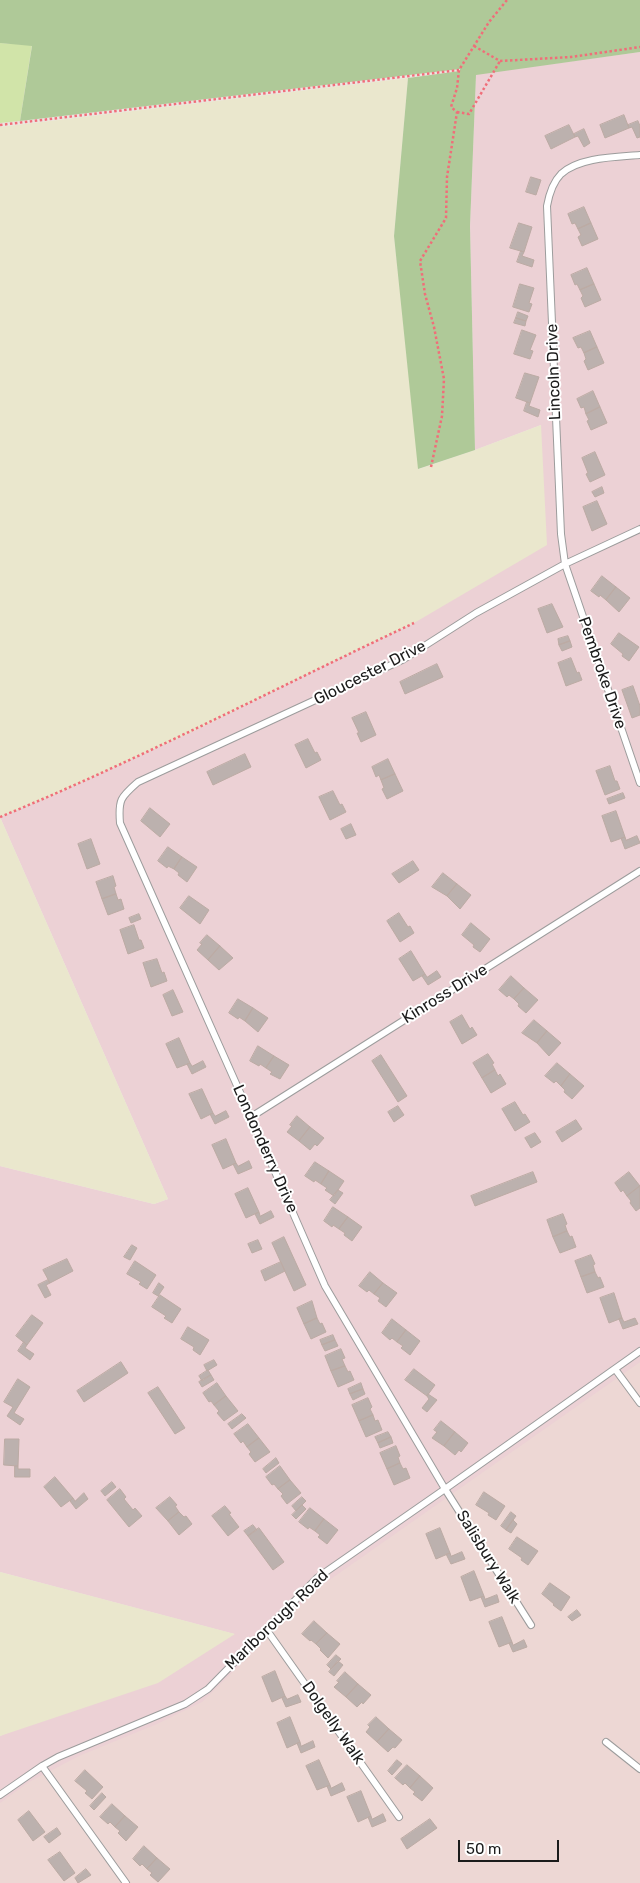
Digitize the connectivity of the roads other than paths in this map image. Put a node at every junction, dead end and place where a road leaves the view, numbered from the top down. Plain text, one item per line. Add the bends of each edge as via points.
1 (640, 155) edge
2 (640, 529) edge
3 (565, 564) junction
4 (640, 783) edge
5 (123, 796) joint
6 (640, 872) edge
7 (251, 1117) junction
8 (640, 1351) edge
9 (615, 1368) junction
10 (640, 1403) edge
11 (445, 1489) junction
12 (530, 1625) dead end
13 (266, 1629) junction
14 (606, 1742) dead end
15 (42, 1766) junction
16 (640, 1769) edge
17 (0, 1795) edge
18 (400, 1817) dead end
19 (126, 1883) edge

1 - 3 lane, Lincoln Drive via 591,160 561,174 549,194 561,534
2 - 3 lane, Gloucester Drive
3 - 4 lane, Pembroke Drive
3 - 5 lane, Gloucester Drive via 476,613 404,659 138,782
5 - 7 lane, Londonderry Drive via 119,808 120,823
6 - 7 lane, Kinross Drive
7 - 11 lane, Londonderry Drive via 325,1286
8 - 9 lane, Marlborough Road
9 - 10 lane
9 - 11 lane, Marlborough Road
11 - 12 lane, Salisbury Walk
11 - 13 lane, Marlborough Road via 317,1578
13 - 15 lane, Marlborough Road via 208,1689 185,1704
13 - 18 lane, Dolgelly Walk
14 - 16 lane
15 - 17 lane, Marlborough Road
15 - 19 lane

